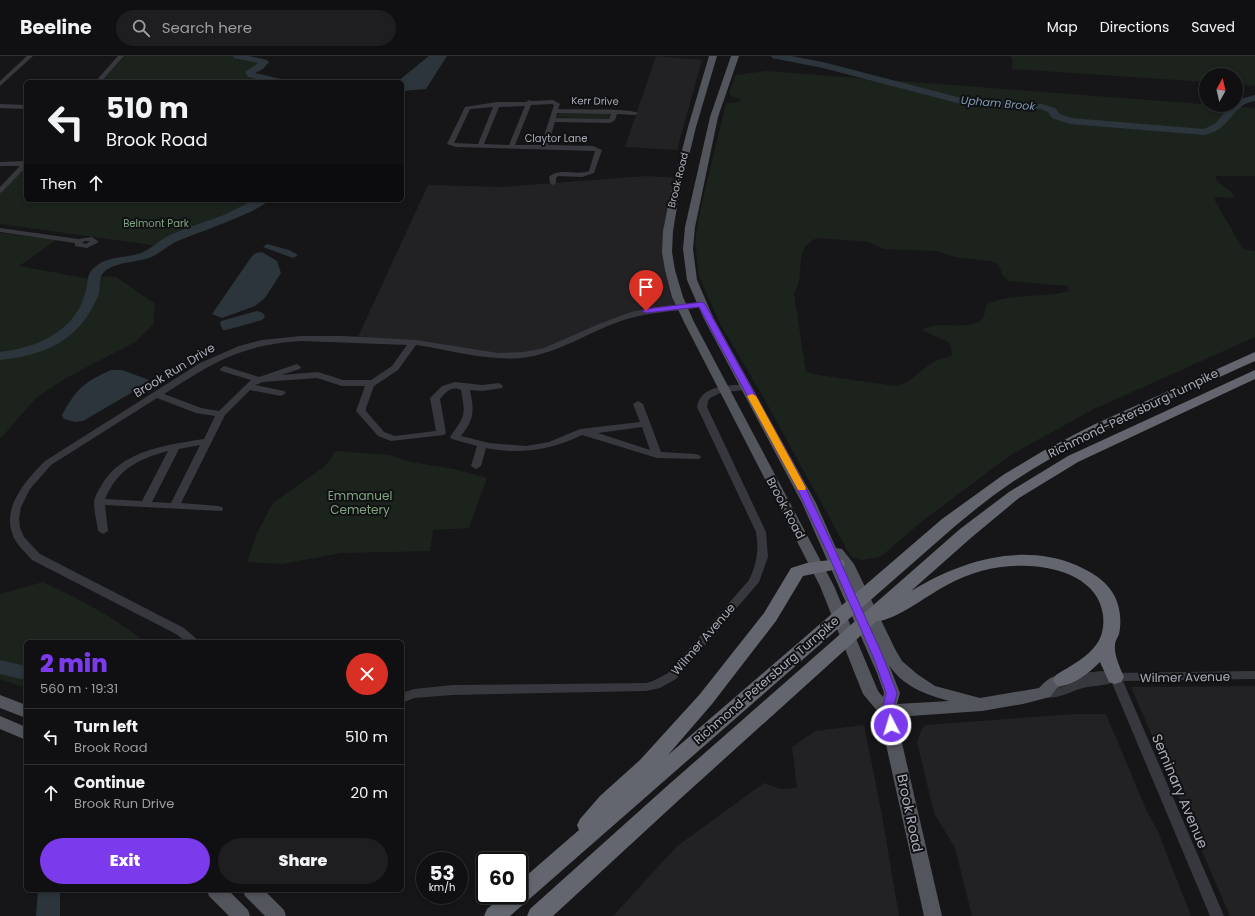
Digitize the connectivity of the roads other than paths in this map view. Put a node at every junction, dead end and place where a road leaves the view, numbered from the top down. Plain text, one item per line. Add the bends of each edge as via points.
1 (30, 56) edge
2 (121, 56) edge
3 (713, 56) edge
4 (735, 56) edge
5 (100, 80) edge
6 (0, 84) edge
7 (529, 102) junction
8 (497, 104) junction
9 (0, 106) edge
10 (24, 107) edge
11 (556, 111) junction
12 (615, 112) junction
13 (635, 113) dead end
14 (552, 120) junction
15 (480, 146) junction
16 (511, 147) junction
17 (544, 147) junction
18 (24, 163) edge
19 (0, 164) edge
20 (24, 165) edge
21 (552, 183) dead end
22 (0, 191) edge
23 (0, 230) edge
24 (79, 241) dead end
25 (702, 304) junction
26 (681, 306) junction
27 (413, 343) junction
28 (1255, 356) edge
29 (297, 367) dead end
30 (224, 369) dead end
31 (1254, 375) edge
32 (261, 379) junction
33 (373, 382) junction
34 (460, 386) junction
35 (499, 386) dead end
36 (248, 387) junction
37 (747, 387) junction
38 (725, 390) junction
39 (281, 393) dead end
40 (156, 394) junction
41 (638, 404) dead end
42 (221, 414) junction
43 (645, 424) junction
44 (585, 432) junction
45 (441, 433) junction
46 (455, 437) junction
47 (207, 441) junction
48 (482, 445) junction
49 (175, 447) junction
50 (657, 455) junction
51 (696, 457) dead end
52 (476, 466) dead end
53 (99, 502) junction
54 (145, 505) junction
55 (174, 506) junction
56 (218, 509) dead end
57 (103, 531) dead end
58 (817, 566) junction
59 (842, 568) junction
60 (869, 620) junction
61 (191, 640) edge
62 (1106, 644) junction
63 (884, 655) junction
64 (1255, 676) edge
65 (1115, 677) junction
66 (1062, 680) junction
67 (1044, 693) junction
68 (404, 697) edge
69 (0, 701) edge
70 (982, 705) junction
71 (24, 711) edge
72 (887, 711) junction
73 (0, 722) edge
74 (24, 733) edge
75 (557, 861) junction
76 (528, 887) edge
77 (218, 892) edge
78 (254, 892) edge
79 (509, 904) edge
80 (241, 916) edge
81 (278, 916) edge
82 (495, 916) edge
83 (538, 916) edge
84 (933, 916) edge
85 (1217, 916) edge

1 - 6 street
2 - 5 street
3 - 26 main road, Brook Road via 693,118 668,230 669,264
4 - 25 main road, Brook Road via 714,117 688,239 690,267
7 - 8 street
7 - 11 street via 555,102
7 - 16 street, Claytor Lane
8 - 15 street
8 - 15 street, Claytor Lane via 466,108 450,144
9 - 10 street
11 - 12 street, Kerr Drive
11 - 14 street
12 - 13 street, Kerr Drive
12 - 14 street via 610,121
14 - 17 street
15 - 16 street, Claytor Lane
16 - 17 street, Claytor Lane
17 - 21 street, Claytor Lane via 599,150 592,172 584,175 556,175 552,177
18 - 19 street
20 - 22 street
23 - 24 street
25 - 26 street
25 - 37 main road, Brook Road
26 - 27 street, Brook Run Drive via 626,316 560,346 530,354 483,355
26 - 38 main road, Brook Road
27 - 33 street via 395,368
27 - 40 street, Brook Run Drive via 308,337 266,341 216,357
28 - 75 highway, Richmond-Petersburg Turnpike via 1098,428 1008,478 948,523
29 - 32 street
30 - 32 street
31 - 60 highway, Richmond-Petersburg Turnpike via 1105,443 1032,483 966,533
32 - 33 street via 318,375 342,383
32 - 36 street
33 - 45 street via 367,391 361,411 381,434 394,439
34 - 35 street
34 - 45 street via 450,386 434,398
34 - 46 street via 465,390 469,416
36 - 39 street
36 - 42 street
37 - 38 street, Wilmer Avenue
37 - 59 main road, Brook Road
38 - 58 main road, Brook Road
38 - 68 street, Wilmer Avenue via 704,397 702,407 761,532 764,545 762,560 754,582 672,676 656,685 646,687 452,690
40 - 42 street via 199,411
40 - 61 street, Brook Run Drive via 48,464 34,477 20,497 15,510 15,528 20,539 36,556 180,631
41 - 43 street
42 - 47 street
43 - 44 street
43 - 50 street
44 - 48 street via 531,449
44 - 50 street
45 - 46 street
46 - 48 street
47 - 49 street
47 - 55 street
48 - 52 street
49 - 53 street via 153,451 116,473
49 - 54 street
50 - 51 street
53 - 54 street
53 - 57 street
54 - 55 street
55 - 56 street
58 - 59 highway
58 - 72 main road, Brook Road via 871,694
58 - 75 highway via 797,572 773,612 706,699 647,765 607,802
59 - 63 main road, Brook Road
60 - 62 highway via 898,609 933,585 962,571 997,562 1031,560 1058,564 1071,569 1100,588 1108,600 1112,619
60 - 83 highway, Richmond-Petersburg Turnpike
62 - 65 highway via 1107,657
62 - 66 highway via 1083,666
63 - 70 main road via 920,684 940,694
63 - 72 main road, Brook Road via 892,693
64 - 65 street, Wilmer Avenue
65 - 66 street, Wilmer Avenue via 1095,675
65 - 67 street, Wilmer Avenue via 1081,684 1060,693
65 - 85 street, Seminary Avenue
66 - 67 main road, Wilmer Avenue via 1051,684
67 - 70 main road, Wilmer Avenue
69 - 71 main road
70 - 72 main road, Wilmer Avenue
72 - 84 main road, Brook Road
73 - 74 main road
75 - 76 highway, Richmond-Petersburg Turnpike
77 - 80 main road
78 - 81 main road
79 - 82 highway, Richmond-Petersburg Turnpike

